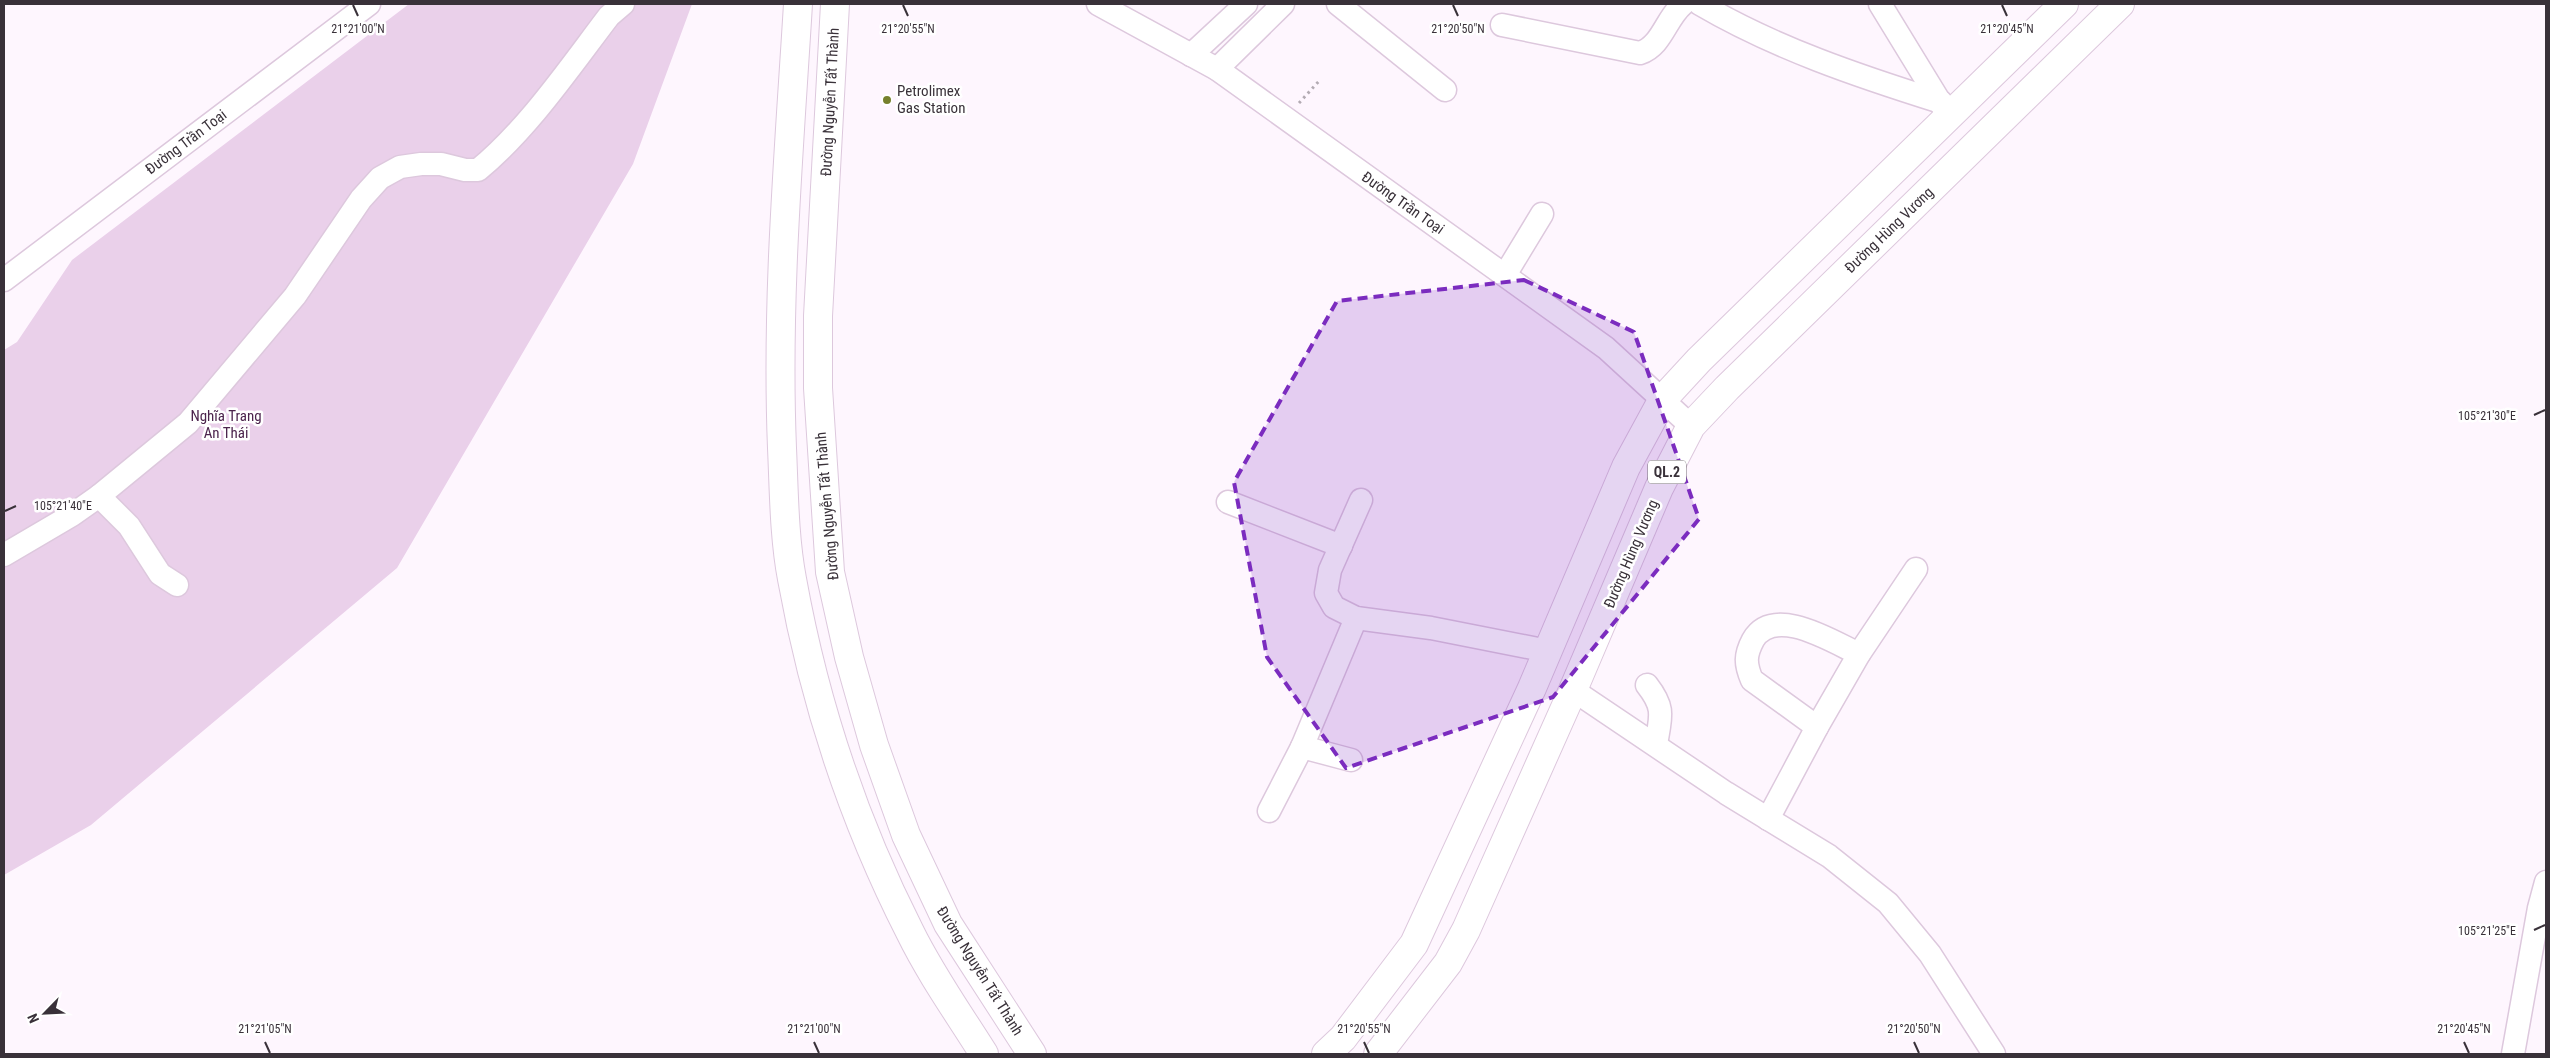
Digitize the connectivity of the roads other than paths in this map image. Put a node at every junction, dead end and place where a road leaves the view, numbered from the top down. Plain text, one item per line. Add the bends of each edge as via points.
1 (369, 4) edge
2 (623, 4) edge
3 (798, 4) edge
4 (835, 4) edge
5 (1098, 4) edge
6 (1246, 4) edge
7 (1283, 4) edge
8 (1338, 4) edge
9 (1683, 4) edge
10 (1700, 4) edge
11 (1880, 4) edge
12 (2064, 4) edge
13 (2120, 4) edge
14 (1502, 25) dead end
15 (1191, 55) junction
16 (1217, 69) junction
17 (1445, 90) dead end
18 (792, 100) junction
19 (830, 102) junction
20 (1944, 110) junction
21 (1542, 214) dead end
22 (1504, 275) junction
23 (4, 280) edge
24 (1663, 399) junction
25 (1691, 426) junction
26 (99, 496) junction
27 (1361, 500) dead end
28 (1228, 502) dead end
29 (1341, 546) junction
30 (4, 555) edge
31 (1916, 569) dead end
32 (177, 585) dead end
33 (1356, 618) junction
34 (1548, 651) junction
35 (1859, 654) junction
36 (1647, 684) dead end
37 (1573, 690) junction
38 (1817, 727) junction
39 (1656, 744) junction
40 (1302, 747) junction
41 (1351, 760) dead end
42 (1269, 811) dead end
43 (1768, 819) junction
44 (2546, 882) edge
45 (984, 1054) edge
46 (1032, 1054) edge
47 (1326, 1054) edge
48 (1378, 1054) edge
49 (1994, 1054) edge
50 (2513, 1054) edge

1 - 23 street, Đường Trần Toại
2 - 26 street via 609,16 530,116 478,170 421,164 400,167 380,178 361,199 294,296 188,423
3 - 18 main road
4 - 19 main road, Đường Nguyễn Tất Thành
5 - 15 street, Đường Trần Toại
6 - 15 street
7 - 16 street
8 - 17 street
9 - 14 street via 1654,45 1640,53
10 - 20 street via 1737,26 1803,55
11 - 20 street
12 - 20 main road, QL.2
13 - 25 main road, Đường Hùng Vương / QL.2
15 - 16 street, Đường Trần Toại
16 - 22 street, Đường Trần Toại
18 - 19 main road
18 - 45 main road via 780,315 783,484 791,577 814,677 868,845 911,935
19 - 46 main road, Đường Nguyễn Tất Thành via 818,316 818,388 832,581 874,745 906,835 948,924
20 - 24 main road, QL.2
21 - 22 street
22 - 24 street, Đường Trần Toại via 1606,348
24 - 25 street, Đường Trần Toại
24 - 34 main road, QL.2 via 1626,467
25 - 37 main road, Đường Hùng Vương / QL.2 via 1659,488
26 - 30 street
26 - 32 street via 130,526 160,574
27 - 29 street
28 - 29 street
29 - 33 street via 1330,570 1326,593 1334,607
31 - 35 street
33 - 34 street via 1431,628
33 - 40 street
34 - 47 main road, QL.2 via 1414,944 1343,1038
35 - 38 street
35 - 38 street via 1798,625 1775,624 1756,636 1746,653 1752,680
36 - 39 street via 1658,698 1662,710
37 - 39 street
37 - 48 main road, Đường Hùng Vương / QL.2 via 1466,930 1448,963
38 - 43 street
39 - 43 street
40 - 41 street
40 - 42 street
43 - 49 street via 1829,856 1888,903 1930,954
44 - 50 street

